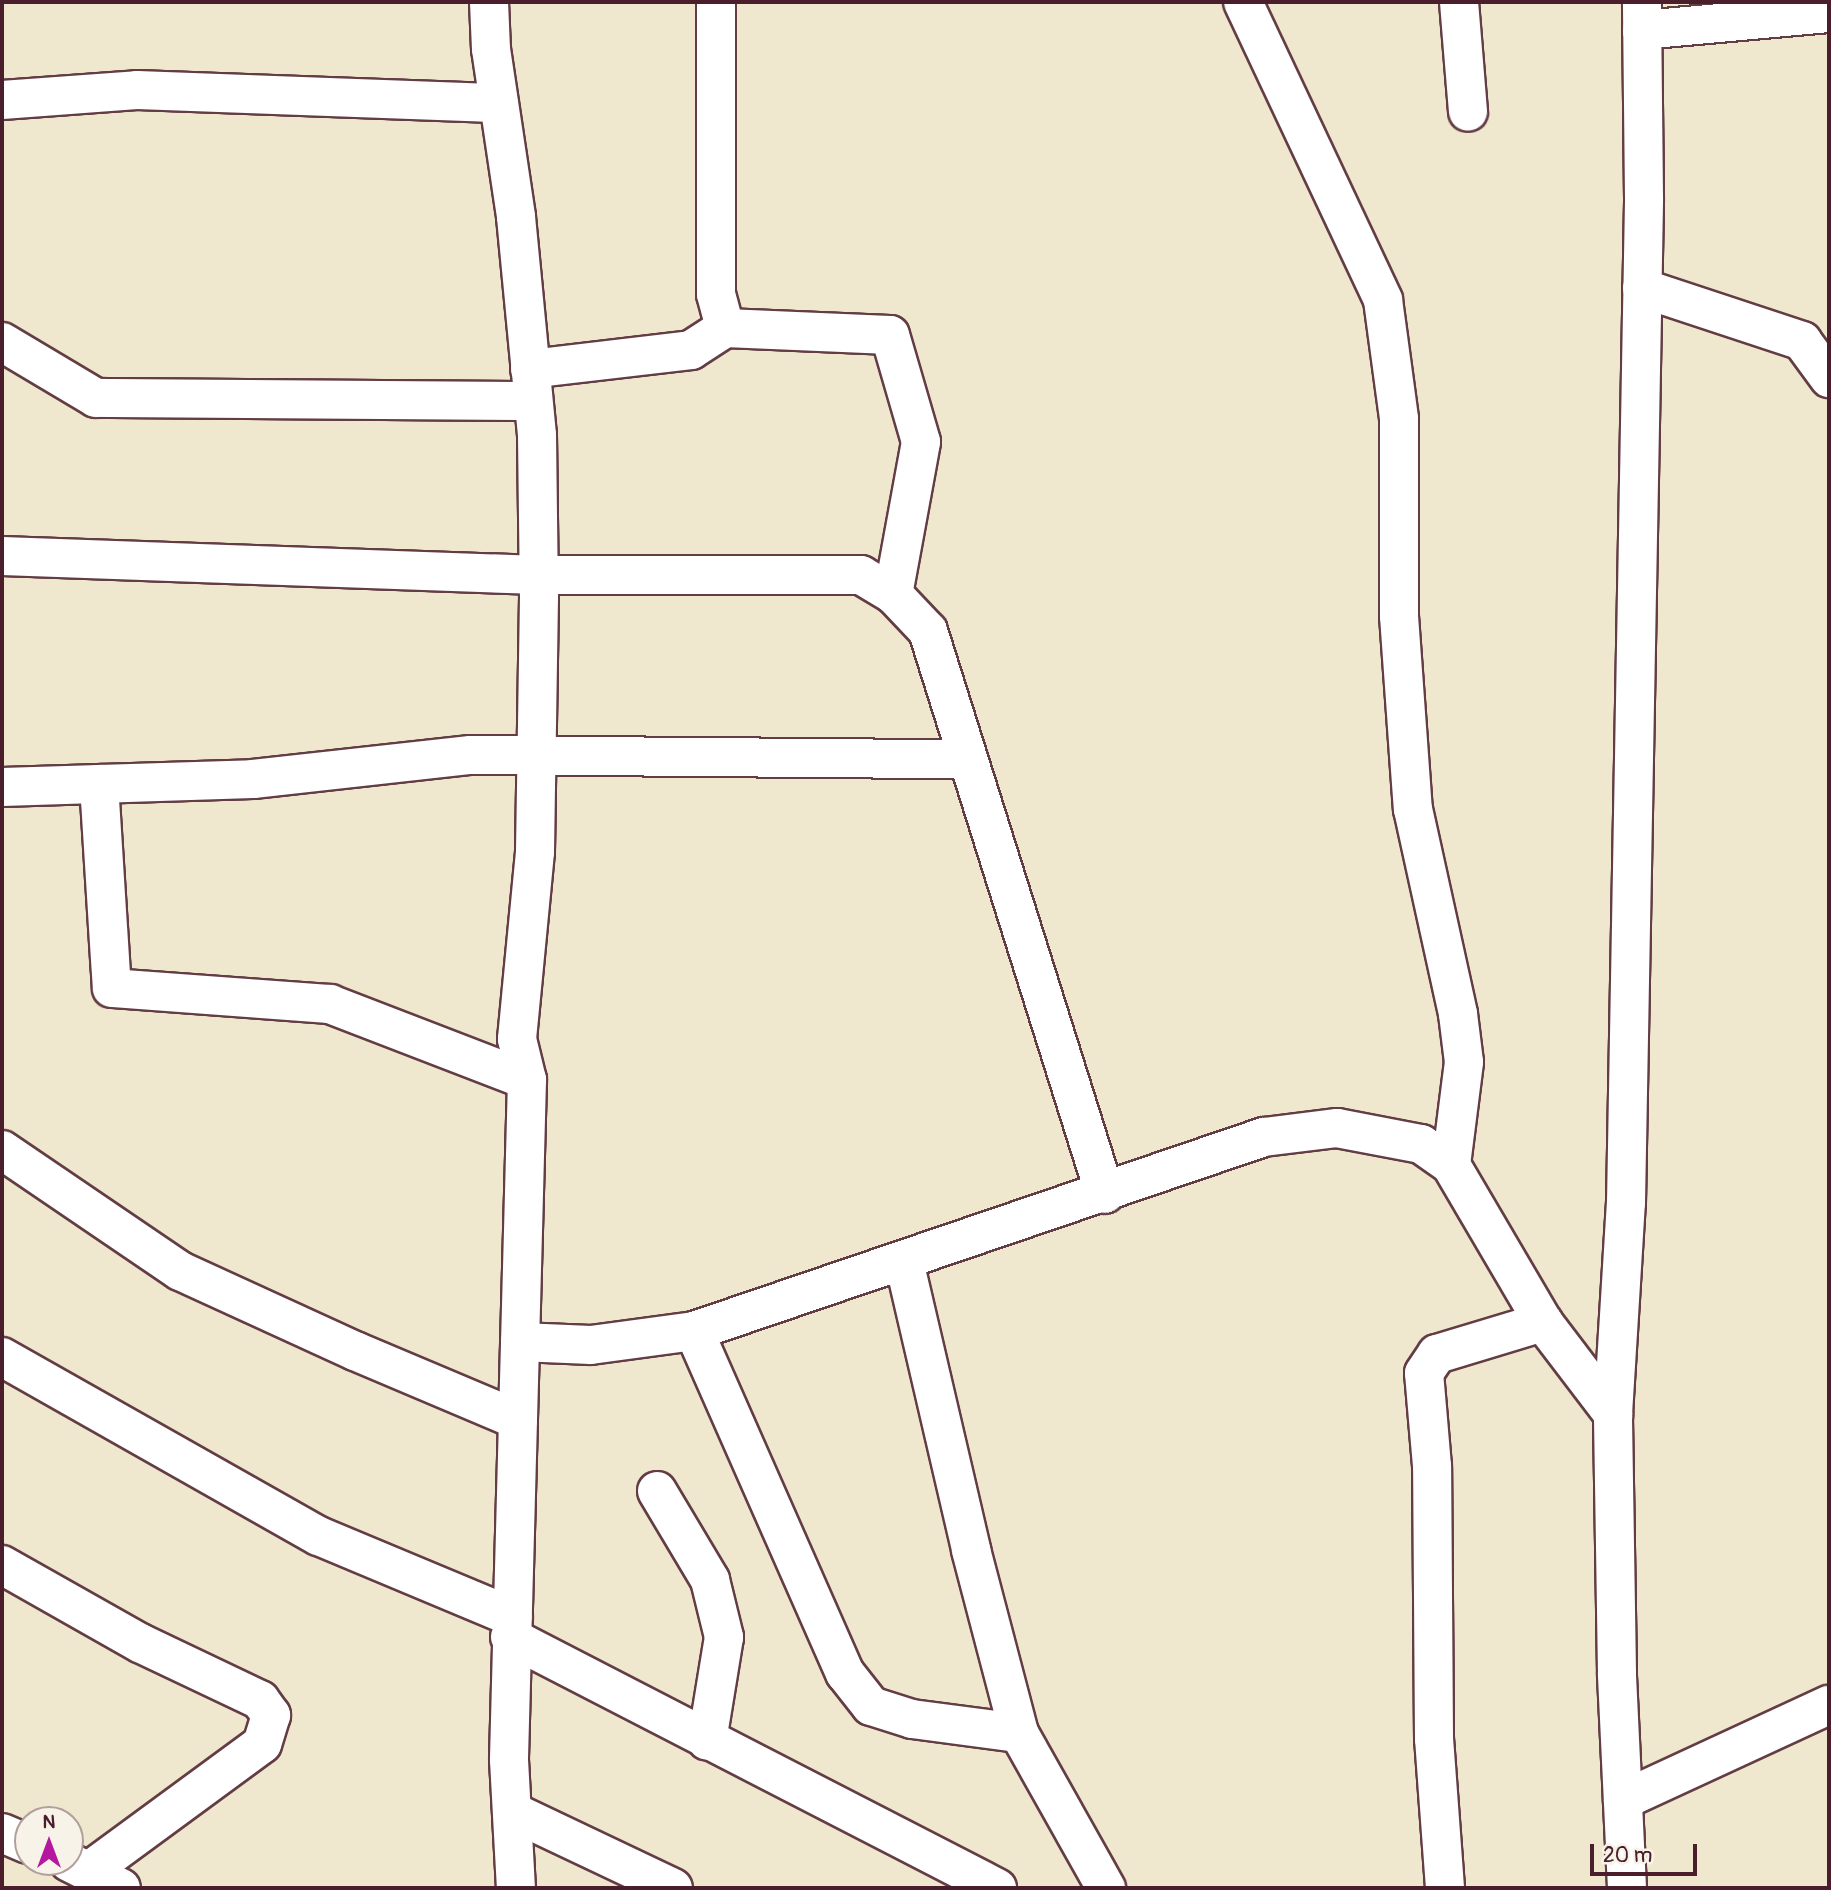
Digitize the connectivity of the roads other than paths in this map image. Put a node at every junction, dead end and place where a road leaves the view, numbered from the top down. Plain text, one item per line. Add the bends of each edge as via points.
1 (489, 2) edge
2 (716, 2) edge
3 (1243, 2) edge
4 (1459, 2) edge
5 (1829, 13) edge
6 (1642, 16) edge
7 (2, 100) edge
8 (499, 103) junction
9 (1468, 111) dead end
10 (1642, 288) junction
11 (725, 328) junction
12 (2, 342) edge
13 (1829, 378) edge
14 (532, 385) junction
15 (2, 556) edge
16 (539, 575) junction
17 (893, 594) junction
18 (538, 755) junction
19 (968, 759) junction
20 (99, 785) junction
21 (2, 787) edge
22 (527, 1080) junction
23 (2, 1150) edge
24 (1451, 1165) junction
25 (1105, 1194) junction
26 (904, 1261) junction
27 (1543, 1322) junction
28 (694, 1331) junction
29 (520, 1342) junction
30 (2, 1357) edge
31 (1614, 1414) junction
32 (518, 1420) junction
33 (657, 1491) dead end
34 (2, 1565) edge
35 (512, 1627) junction
36 (1829, 1705) edge
37 (1019, 1732) junction
38 (707, 1741) junction
39 (1623, 1800) junction
40 (513, 1812) junction
41 (93, 1874) edge
42 (516, 1888) edge
43 (673, 1888) edge
44 (997, 1888) edge
45 (1106, 1888) edge
46 (1445, 1888) edge
47 (1627, 1888) edge

1 - 8 street
2 - 11 street via 716,294
3 - 24 street via 1383,300 1399,419 1399,616 1413,809 1458,1014 1464,1062
4 - 9 street
5 - 6 street
6 - 10 street
7 - 8 street via 137,90
8 - 14 street via 516,217
10 - 13 street via 1801,341
10 - 31 street via 1626,1203
11 - 14 street via 691,350
11 - 17 street via 890,335 921,442
12 - 14 street via 96,398
14 - 16 street
15 - 16 street
16 - 17 street via 861,575
16 - 18 street
17 - 19 street via 928,631
18 - 19 street
18 - 20 street via 471,755 253,779
18 - 22 street via 535,852 517,1039
19 - 25 street
20 - 21 street
20 - 22 street via 112,988 330,1004
22 - 29 street
23 - 32 street via 180,1271
24 - 25 street via 1421,1144 1337,1128 1264,1137
24 - 27 street
25 - 26 street
26 - 28 street
26 - 37 street
27 - 31 street
27 - 46 street via 1437,1354 1424,1373 1432,1466 1434,1739
28 - 29 street via 591,1345
28 - 37 street via 845,1673 871,1706 912,1719
29 - 32 street
30 - 35 street via 319,1536
31 - 39 street
32 - 35 street
33 - 38 street via 710,1580 724,1637
34 - 41 street via 140,1643 260,1700 271,1715 262,1744
35 - 38 street
35 - 40 street via 509,1760
36 - 39 street
37 - 45 street
38 - 44 street
39 - 47 street
40 - 42 street
40 - 43 street

